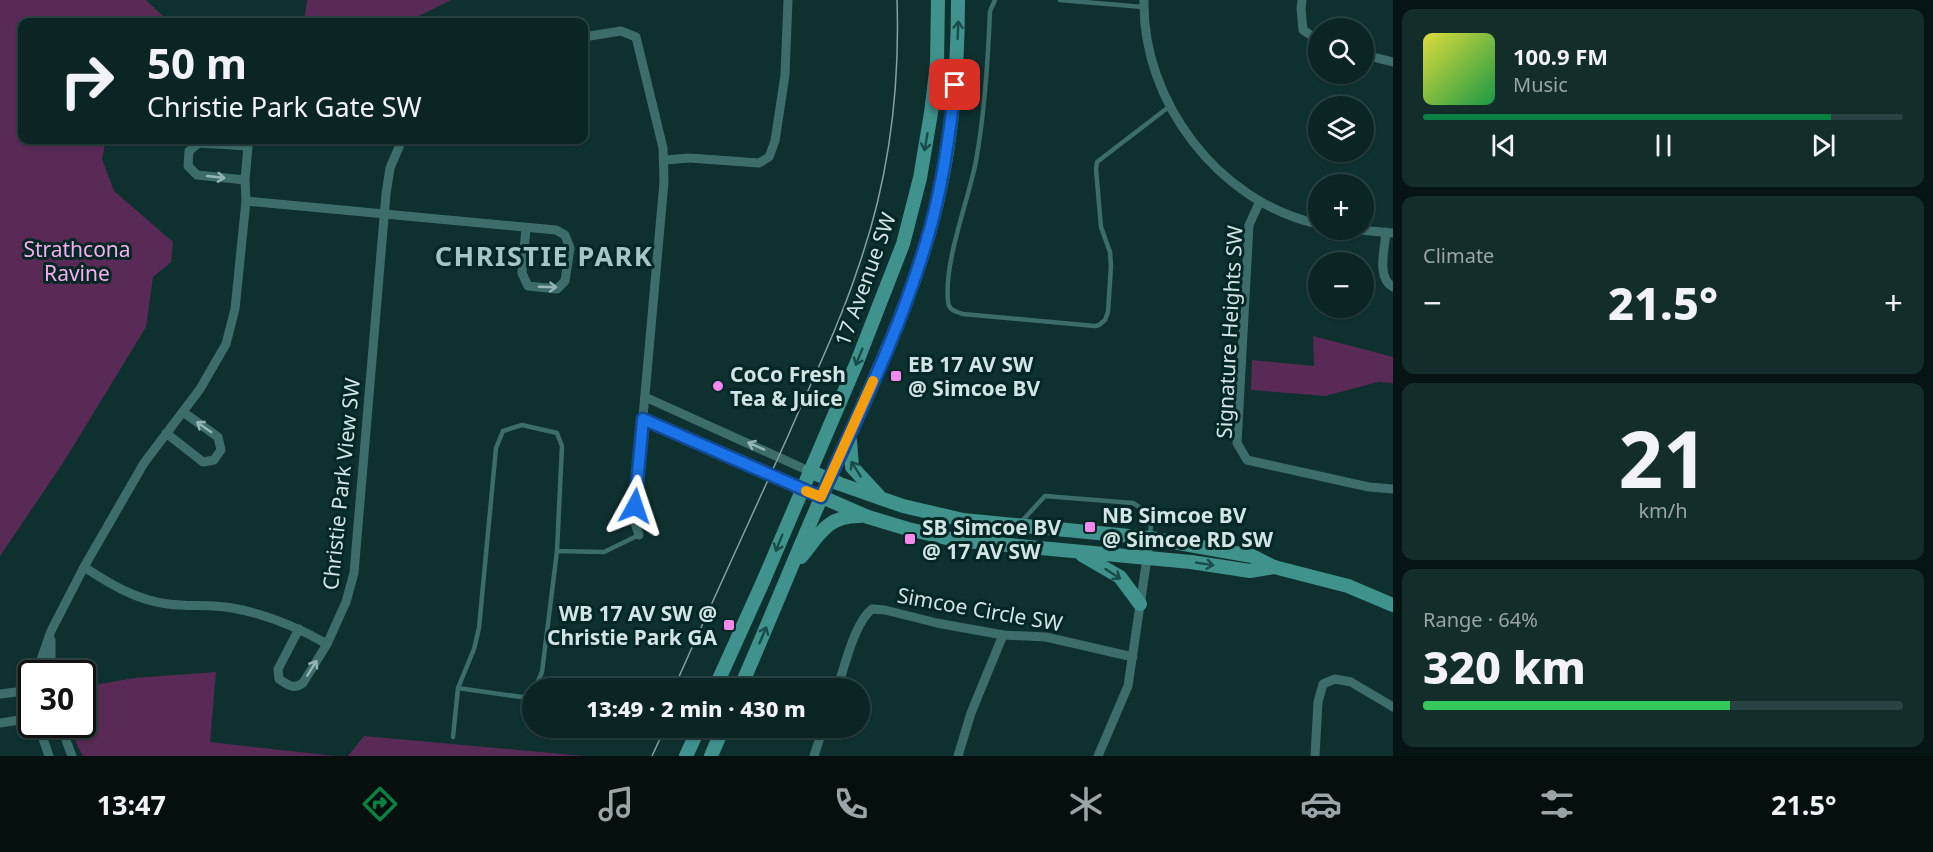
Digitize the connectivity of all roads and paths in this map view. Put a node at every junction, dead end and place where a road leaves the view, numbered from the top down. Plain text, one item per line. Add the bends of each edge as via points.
1 (788, 0) edge
2 (938, 0) edge
3 (958, 0) edge
4 (996, 0) edge
5 (1060, 0) edge
6 (1302, 0) edge
7 (1143, 3) edge
8 (1308, 33) edge
9 (588, 36) edge
10 (1374, 57) edge
11 (1393, 62) edge
12 (1170, 106) junction
13 (400, 144) edge
14 (664, 160) junction
15 (245, 180) junction
16 (246, 201) junction
17 (1260, 201) junction
18 (384, 214) junction
19 (1308, 221) edge
20 (526, 228) junction
21 (1374, 232) edge
22 (1389, 233) edge
23 (1393, 287) edge
24 (645, 397) junction
25 (183, 412) junction
26 (643, 419) junction
27 (166, 433) junction
28 (849, 435) junction
29 (810, 471) junction
30 (829, 480) junction
31 (801, 489) junction
32 (1393, 489) edge
33 (821, 497) junction
34 (879, 497) junction
35 (868, 517) junction
36 (1017, 526) junction
37 (639, 535) joint
38 (1150, 537) junction
39 (557, 551) junction
40 (1078, 552) junction
41 (1146, 559) junction
42 (84, 567) junction
43 (1274, 567) junction
44 (791, 569) junction
45 (1140, 604) junction
46 (1393, 605) edge
47 (299, 629) junction
48 (51, 631) junction
49 (1003, 634) junction
50 (327, 645) junction
51 (1133, 657) junction
52 (41, 660) edge
53 (51, 660) edge
54 (539, 678) edge
55 (720, 678) edge
56 (744, 678) edge
57 (841, 678) edge
58 (458, 687) junction
59 (18, 692) edge
60 (0, 694) edge
61 (522, 697) edge
62 (1393, 707) edge
63 (18, 720) edge
64 (0, 723) edge
65 (453, 736) dead end
66 (43, 738) edge
67 (65, 738) edge
68 (694, 738) edge
69 (719, 738) edge
70 (820, 738) edge
71 (49, 756) edge
72 (72, 756) edge
73 (686, 756) edge
74 (711, 756) edge
75 (814, 756) edge
76 (958, 756) edge
77 (1098, 756) edge
78 (1315, 756) edge

1 - 14 street via 785,75 769,157 759,163
2 -> 29 main road, 17 Avenue SW via 931,113 908,224 881,303
28 -> 3 main road, 17 Avenue SW via 894,332 930,230 953,104
4 - 12 lane via 990,10 986,92 976,160 950,265 947,298 948,306 955,312 1100,325 1108,312 1111,266 1101,227 1097,162
5 - 7 lane
6 - 8 street via 1303,30
7 - 12 street via 1151,59
9 - 14 street via 621,31 636,37
10 - 11 street
12 - 17 street via 1210,161
13 - 18 street, Christie Park View SW via 390,168
14 - 24 street
15 -> 15 street via 248,146 199,144 189,151 188,166 197,175
15 - 16 street
16 - 18 street
16 - 25 street via 235,309 226,344
17 - 19 street
17 - 32 street, Signature Heights SW via 1249,225 1237,443 1247,460
18 - 20 street
18 - 50 street, Christie Park View SW via 354,573
20 -> 20 street via 522,273 528,286 556,289 565,281 569,241 555,230
21 - 22 street
22 - 23 street via 1384,277
24 - 26 street
29 -> 24 street
25 - 27 street
27 -> 25 street via 202,462 214,460 221,450 218,437
26 - 31 street
26 - 37 street via 634,520
27 - 42 street via 144,463
28 - 30 main road, 17 Avenue SW
34 -> 28 main road via 852,467
29 - 30 main road
29 - 31 main road, 17 Avenue SW
30 - 33 main road, 17 Avenue SW
30 - 34 main road
31 - 33 main road
31 -> 55 main road, 17 Avenue SW
33 - 35 main road
33 - 44 main road, 17 Avenue SW
34 - 36 main road via 941,515
35 - 40 main road via 955,540
35 - 44 main road via 846,516 830,523
36 - 38 main road
36 - 38 lane via 1045,496 1133,503 1152,515
37 - 39 lane via 604,552
38 - 41 street
38 - 43 main road via 1252,556
39 - 54 lane
39 - 58 lane via 562,446 557,433 522,425 502,431 496,448 479,628
40 - 41 main road
40 -> 45 main road via 1120,577
41 -> 43 main road via 1250,571
41 - 45 street
42 - 47 street via 117,589 148,600 231,608
42 - 48 street
43 - 46 main road via 1332,581
56 -> 44 main road, 17 Avenue SW
45 - 51 street
47 - 50 street
47 -> 50 street, Christie Park View SW via 278,669 279,679 292,687 303,683
48 - 52 street
48 - 53 street
49 - 51 street, Simcoe Circle SW via 1046,638
49 - 57 street, Simcoe Circle SW via 872,609 860,625
49 - 76 street
51 - 77 street via 1128,686
58 - 61 lane
58 - 65 lane
59 - 60 street
62 - 78 street via 1351,682 1335,679 1323,684
63 - 64 street
66 - 71 street
67 - 72 street
68 - 73 main road
69 - 74 main road
70 - 75 street

